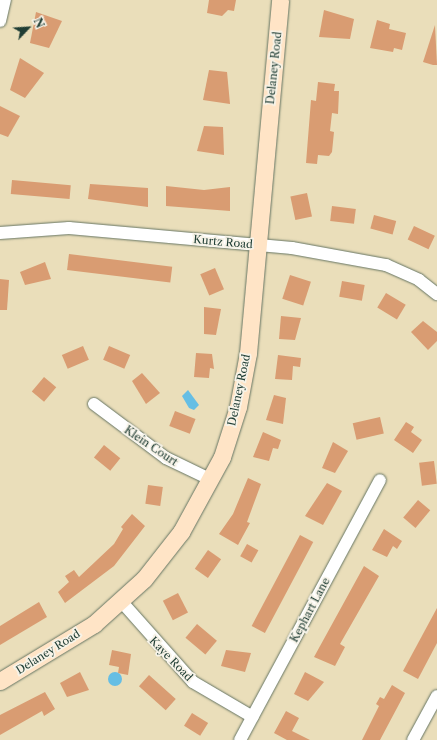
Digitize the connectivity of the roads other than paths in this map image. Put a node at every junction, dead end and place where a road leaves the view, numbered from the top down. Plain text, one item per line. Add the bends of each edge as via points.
1 (5, 0) edge
2 (280, 0) edge
3 (0, 21) edge
4 (0, 233) edge
5 (257, 245) junction
6 (437, 294) edge
7 (94, 404) dead end
8 (212, 480) junction
9 (380, 480) dead end
10 (121, 601) junction
11 (0, 681) edge
12 (437, 696) edge
13 (253, 716) junction
14 (240, 740) edge
15 (413, 740) edge

1 - 3 street
2 - 5 street, Delaney Road
4 - 5 street, Kurtz Road via 69,228
5 - 6 street, Kurtz Road via 386,265 419,280
5 - 8 street, Delaney Road via 243,380 230,433
7 - 8 street, Klein Court via 166,458
8 - 10 street, Delaney Road via 166,553
9 - 13 street, Kephart Lane
10 - 11 street, Delaney Road via 94,624
10 - 13 street, Kaye Road via 194,682
12 - 15 street
13 - 14 street, Kephart Lane

